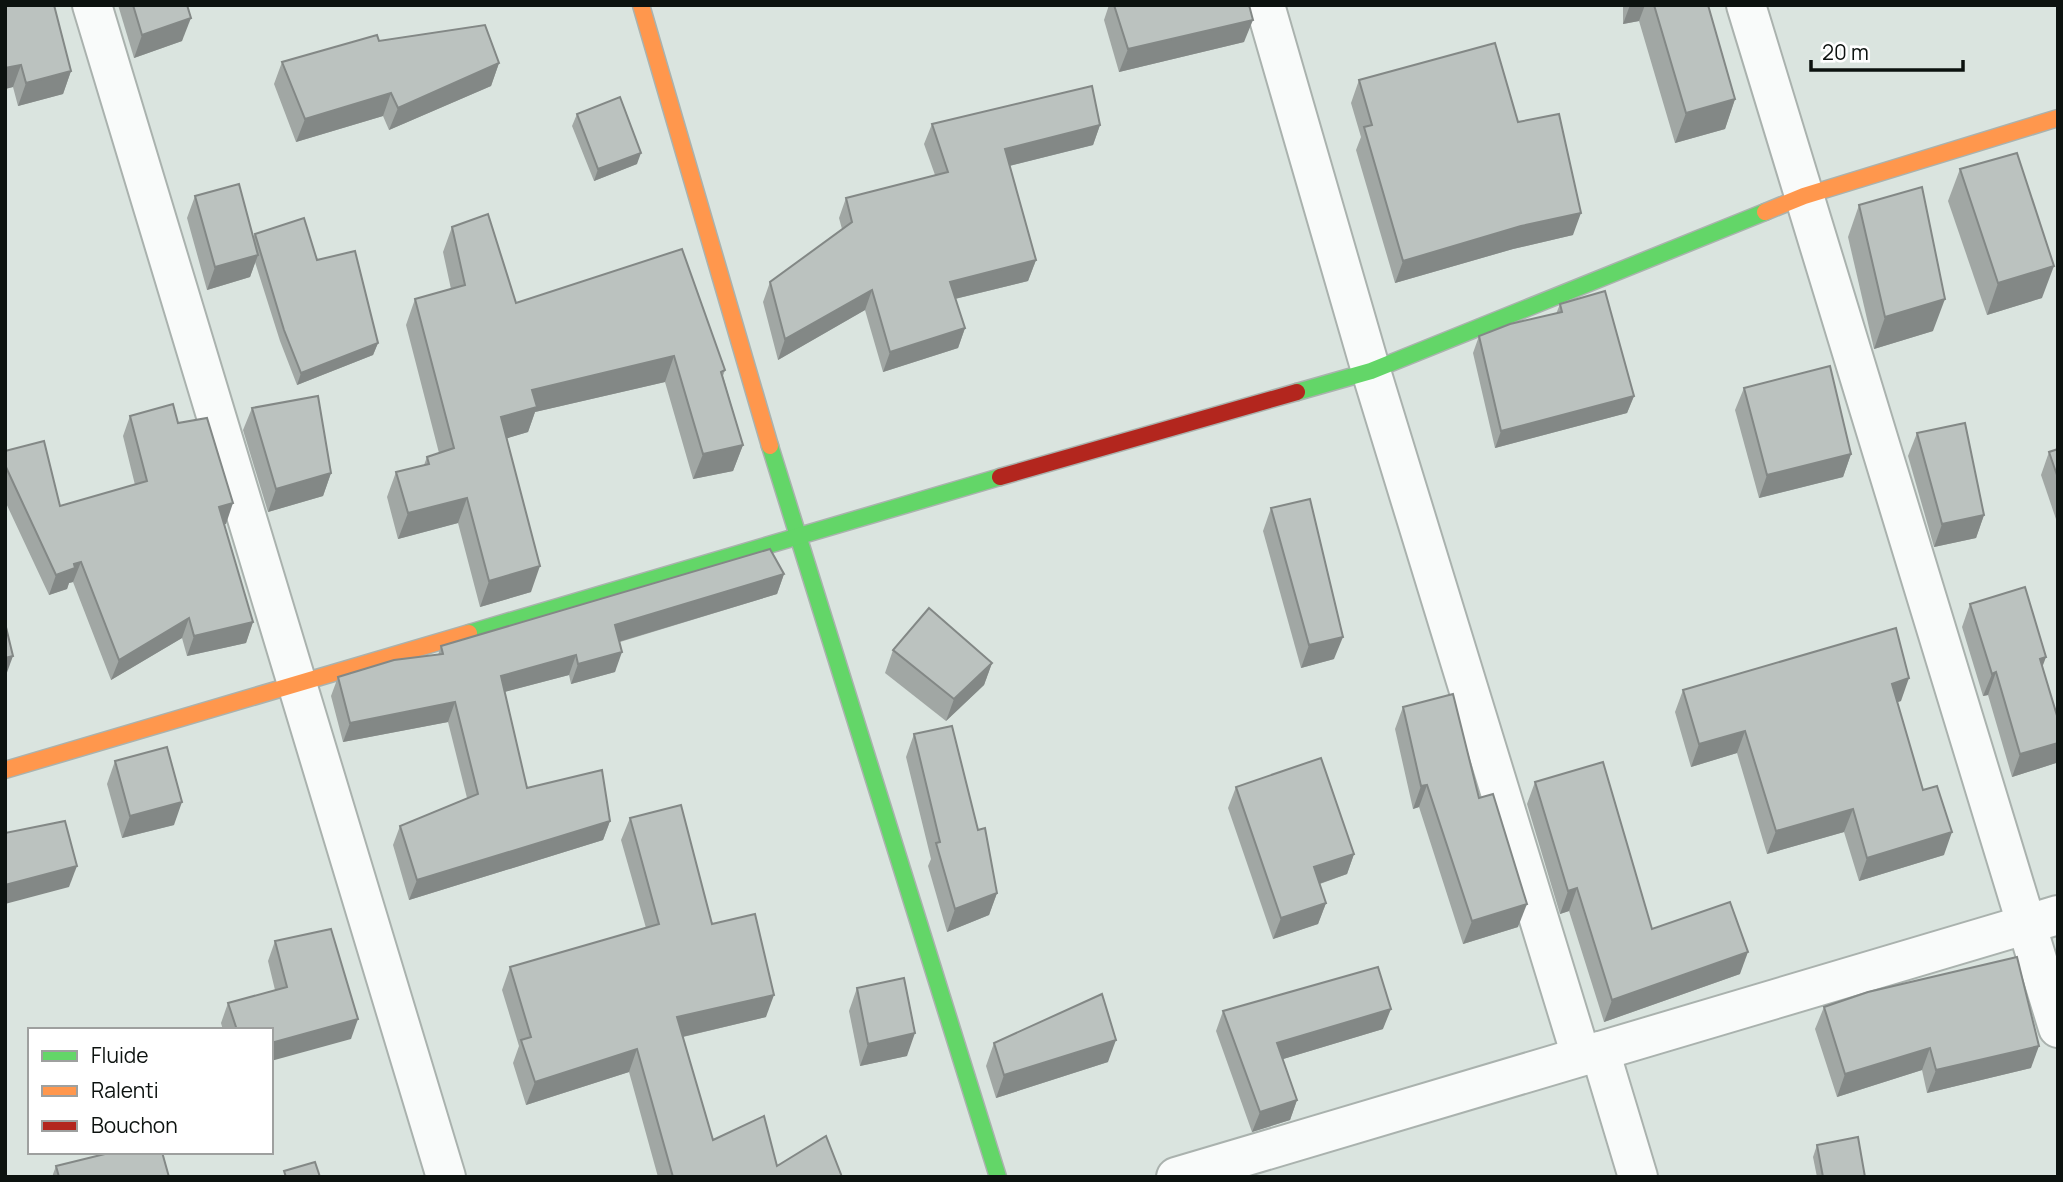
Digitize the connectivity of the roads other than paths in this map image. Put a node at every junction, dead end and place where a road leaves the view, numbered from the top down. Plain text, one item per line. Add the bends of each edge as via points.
1 (92, 5) edge
2 (641, 5) edge
3 (1265, 5) edge
4 (1746, 5) edge
5 (2058, 118) edge
6 (1804, 196) junction
7 (1371, 371) junction
8 (796, 536) junction
9 (294, 682) junction
10 (5, 770) edge
11 (2042, 920) edge
12 (2058, 1028) edge
13 (1590, 1054) junction
14 (446, 1177) edge
15 (998, 1177) edge
16 (1176, 1177) edge
17 (1637, 1177) edge

1 - 9 street
2 - 8 street
3 - 7 street
4 - 6 street
5 - 6 street
6 - 7 street
6 - 11 street
7 - 8 street
7 - 13 street
8 - 9 street
8 - 15 street
9 - 10 street
9 - 14 street
11 - 12 street
11 - 13 street
13 - 16 street
13 - 17 street

